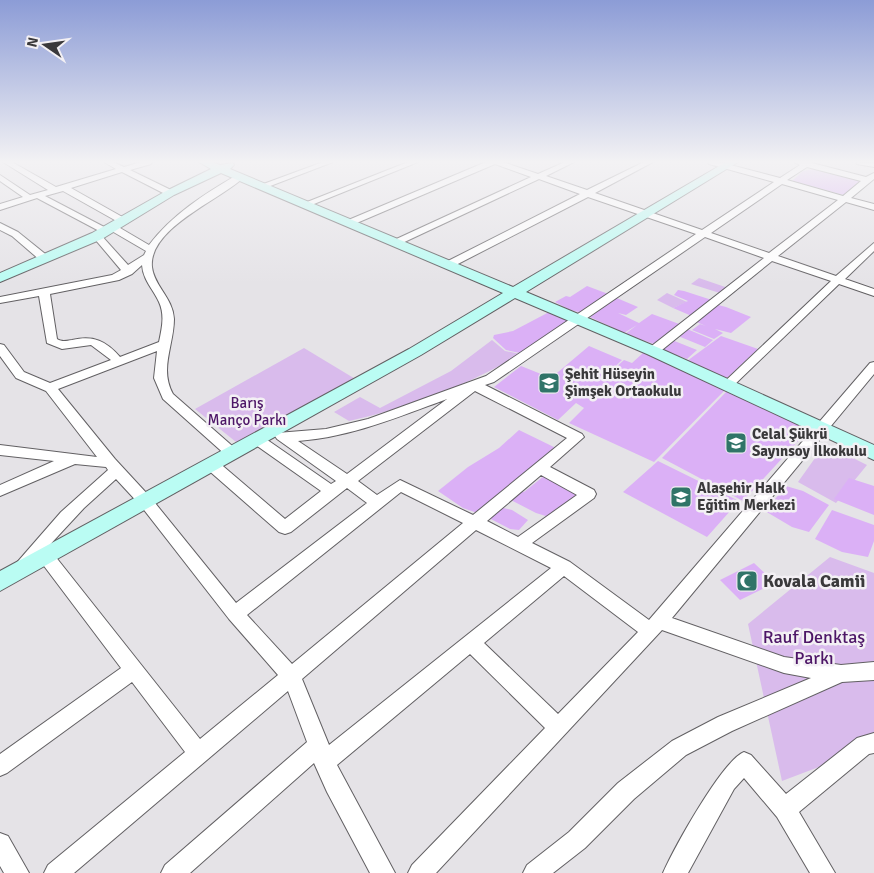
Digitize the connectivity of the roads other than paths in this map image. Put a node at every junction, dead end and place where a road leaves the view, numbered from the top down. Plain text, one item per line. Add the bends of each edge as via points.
1 (14, 203) edge
2 (47, 203) edge
3 (77, 203) edge
4 (154, 203) edge
5 (198, 203) edge
6 (303, 203) edge
7 (309, 203) edge
8 (396, 203) edge
9 (481, 203) edge
10 (570, 203) edge
11 (612, 203) edge
12 (664, 203) edge
13 (748, 203) edge
14 (840, 203) edge
15 (859, 203) edge
16 (306, 204) junction
17 (0, 207) edge
18 (874, 207) edge
19 (645, 214) junction
20 (349, 223) junction
21 (0, 226) edge
22 (110, 229) junction
23 (702, 234) junction
24 (395, 243) junction
25 (874, 246) edge
26 (150, 254) junction
27 (772, 258) junction
28 (45, 259) junction
29 (448, 265) junction
30 (128, 272) junction
31 (0, 278) edge
32 (838, 280) junction
33 (514, 291) junction
34 (44, 292) junction
35 (874, 293) edge
36 (0, 300) edge
37 (576, 320) junction
38 (164, 344) junction
39 (0, 348) edge
40 (653, 351) junction
41 (118, 361) junction
42 (874, 366) edge
43 (474, 385) junction
44 (727, 385) junction
45 (50, 388) junction
46 (821, 428) junction
47 (280, 434) junction
48 (258, 440) junction
49 (0, 450) edge
50 (874, 453) edge
51 (233, 454) junction
52 (75, 457) junction
53 (212, 465) junction
54 (114, 467) junction
55 (540, 468) junction
56 (348, 481) junction
57 (0, 491) edge
58 (331, 491) junction
59 (146, 502) junction
60 (377, 502) junction
61 (476, 523) junction
62 (519, 544) junction
63 (45, 556) junction
64 (564, 567) junction
65 (8, 577) edge
66 (236, 614) junction
67 (655, 626) junction
68 (471, 643) junction
69 (134, 670) junction
70 (874, 671) edge
71 (842, 674) junction
72 (292, 677) junction
73 (558, 728) junction
74 (874, 743) edge
75 (199, 754) junction
76 (321, 754) junction
77 (0, 766) edge
78 (785, 809) junction
79 (0, 844) edge
80 (17, 873) edge
81 (56, 873) edge
82 (174, 873) edge
83 (383, 873) edge
84 (420, 873) edge
85 (534, 873) edge
86 (675, 873) edge
87 (823, 873) edge

1 - 17 street
2 - 22 street
3 - 22 street
4 - 22 street
5 - 26 street via 162,235
6 - 16 street
7 - 16 street
8 - 20 street
9 - 24 street
10 - 29 street
11 - 19 street
12 - 19 street
13 - 23 street
14 - 27 street
15 - 18 street
16 - 20 street
19 - 23 street
19 - 33 street
20 - 24 street
21 - 28 street
22 - 26 street
22 - 28 street
22 - 30 street
23 - 27 street
23 - 37 street
24 - 29 street
25 - 32 street
26 - 30 street
26 - 38 street via 148,274 168,311
27 - 32 street
27 - 40 street
28 - 31 street
29 - 33 street
30 - 34 street via 115,278
32 - 35 street
32 - 44 street
33 - 37 street
33 - 47 street
34 - 36 street
34 - 41 street via 51,341 55,345 94,341
37 - 40 street
37 - 43 street via 490,379
38 - 41 street
38 - 51 street via 160,362 161,386
39 - 45 street via 20,375
40 - 44 street
41 - 45 street
42 - 46 street
43 - 47 street via 372,422 326,434
43 - 55 street via 577,437
43 - 56 street
44 - 46 street
45 - 54 street
46 - 50 street
46 - 67 street
47 - 48 street
47 - 56 street
48 - 51 street
48 - 58 street
49 - 52 street
51 - 53 street
52 - 54 street
52 - 57 street
53 - 58 street via 285,528
53 - 59 street
54 - 59 street
54 - 65 street
55 - 61 street
55 - 62 street via 589,494
56 - 58 street
56 - 60 street
59 - 63 street
59 - 66 street
60 - 61 street via 400,485
60 - 66 street
61 - 62 street
61 - 72 street
62 - 64 street
63 - 65 street
63 - 69 street
64 - 67 street
64 - 68 street
66 - 72 street
67 - 71 street via 784,665
67 - 73 street
68 - 73 street
68 - 76 street
69 - 75 street
69 - 77 street
70 - 71 street
71 - 85 street via 725,724 679,748 626,791 577,840
72 - 75 street
72 - 76 street
73 - 84 street
74 - 78 street via 864,745
75 - 81 street
76 - 82 street
76 - 83 street via 334,786
78 - 86 street via 744,762 727,782
78 - 87 street
79 - 80 street

